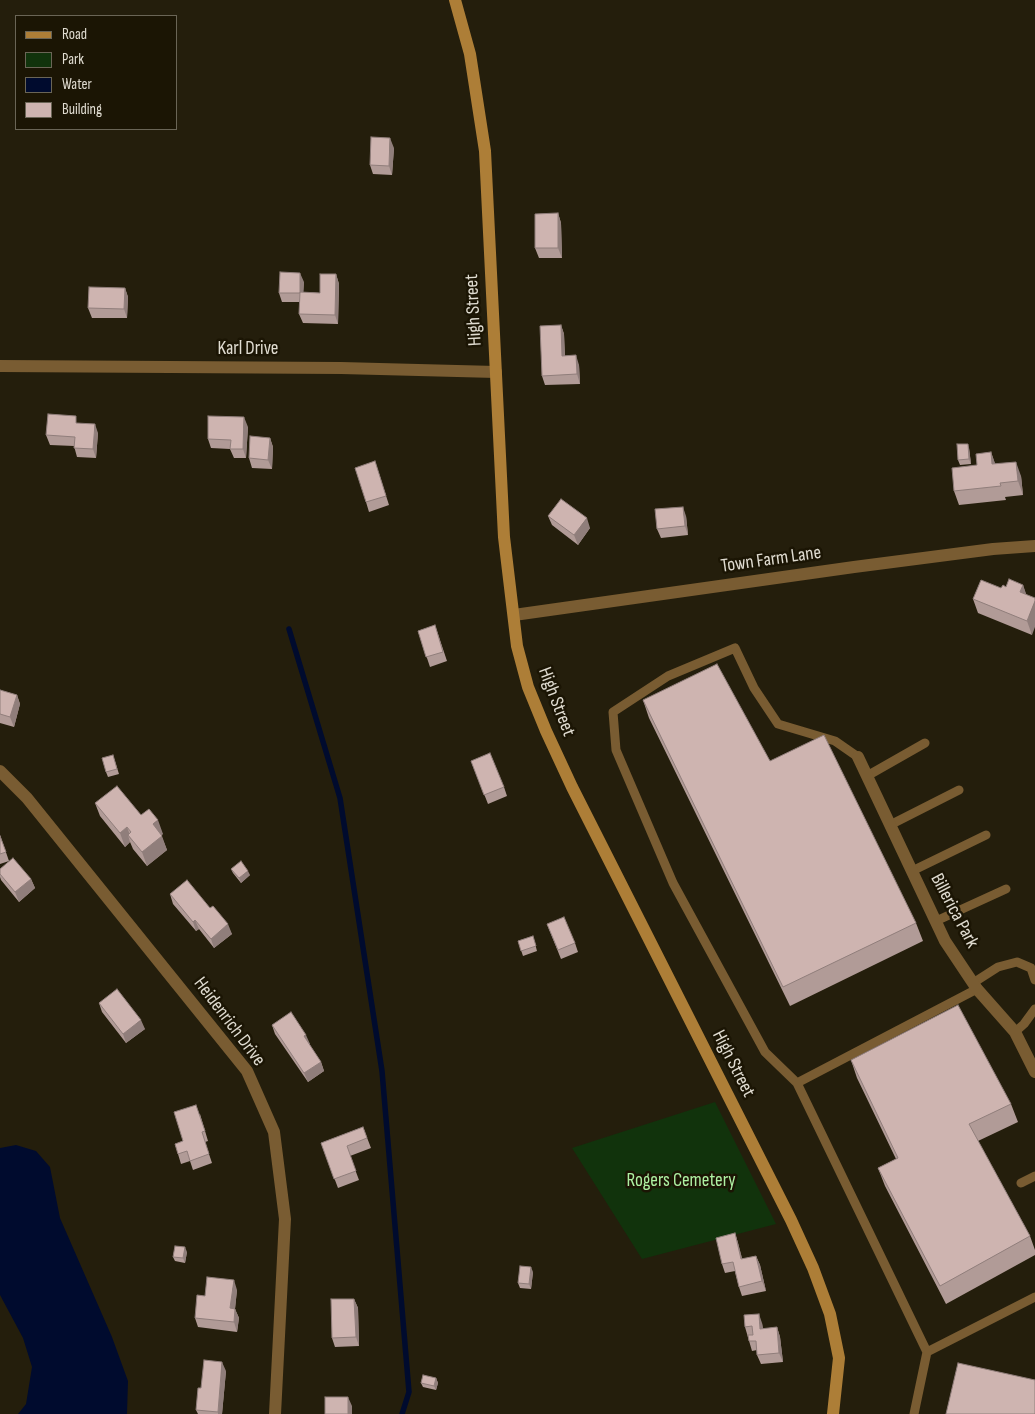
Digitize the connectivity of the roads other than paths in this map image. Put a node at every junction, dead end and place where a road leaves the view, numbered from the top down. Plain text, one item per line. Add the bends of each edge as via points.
1 (455, 0) edge
2 (0, 366) edge
3 (496, 372) junction
4 (1035, 546) edge
5 (514, 615) junction
6 (926, 743) dead end
7 (858, 757) joint
8 (0, 771) edge
9 (867, 776) junction
10 (959, 790) dead end
11 (890, 825) junction
12 (986, 835) dead end
13 (912, 872) junction
14 (1006, 888) dead end
15 (936, 921) junction
16 (1035, 980) edge
17 (975, 986) junction
18 (1035, 1009) edge
19 (1015, 1032) junction
20 (1033, 1064) edge
21 (797, 1083) junction
22 (1035, 1176) edge
23 (1021, 1183) dead end
24 (1035, 1297) edge
25 (927, 1352) junction
26 (275, 1414) edge
27 (833, 1414) edge
28 (914, 1414) edge

1 - 3 main road, High Street via 470,54 485,151
2 - 3 street, Karl Drive
3 - 5 main road, High Street via 504,537
4 - 5 street, Town Farm Lane via 863,566
5 - 27 main road, High Street via 517,646 528,687 572,788 813,1268 830,1314 839,1358
6 - 9 lane
7 - 9 street, Billerica Park
7 - 21 lane via 835,741 778,724 754,688 735,648 668,676 613,712 616,750 673,883 766,1052
8 - 26 street, Heidenrich Drive via 27,798 247,1071 274,1132 285,1219
9 - 11 street, Billerica Park
10 - 11 lane
11 - 13 street, Billerica Park
12 - 13 lane
13 - 15 street, Billerica Park
14 - 15 lane
15 - 17 street, Billerica Park via 945,941
16 - 17 lane via 1032,968 1017,962 998,967
17 - 19 street, Billerica Park
17 - 21 lane
18 - 19 lane
19 - 20 street, Billerica Park
21 - 25 lane
22 - 23 lane
24 - 25 lane
25 - 28 lane

